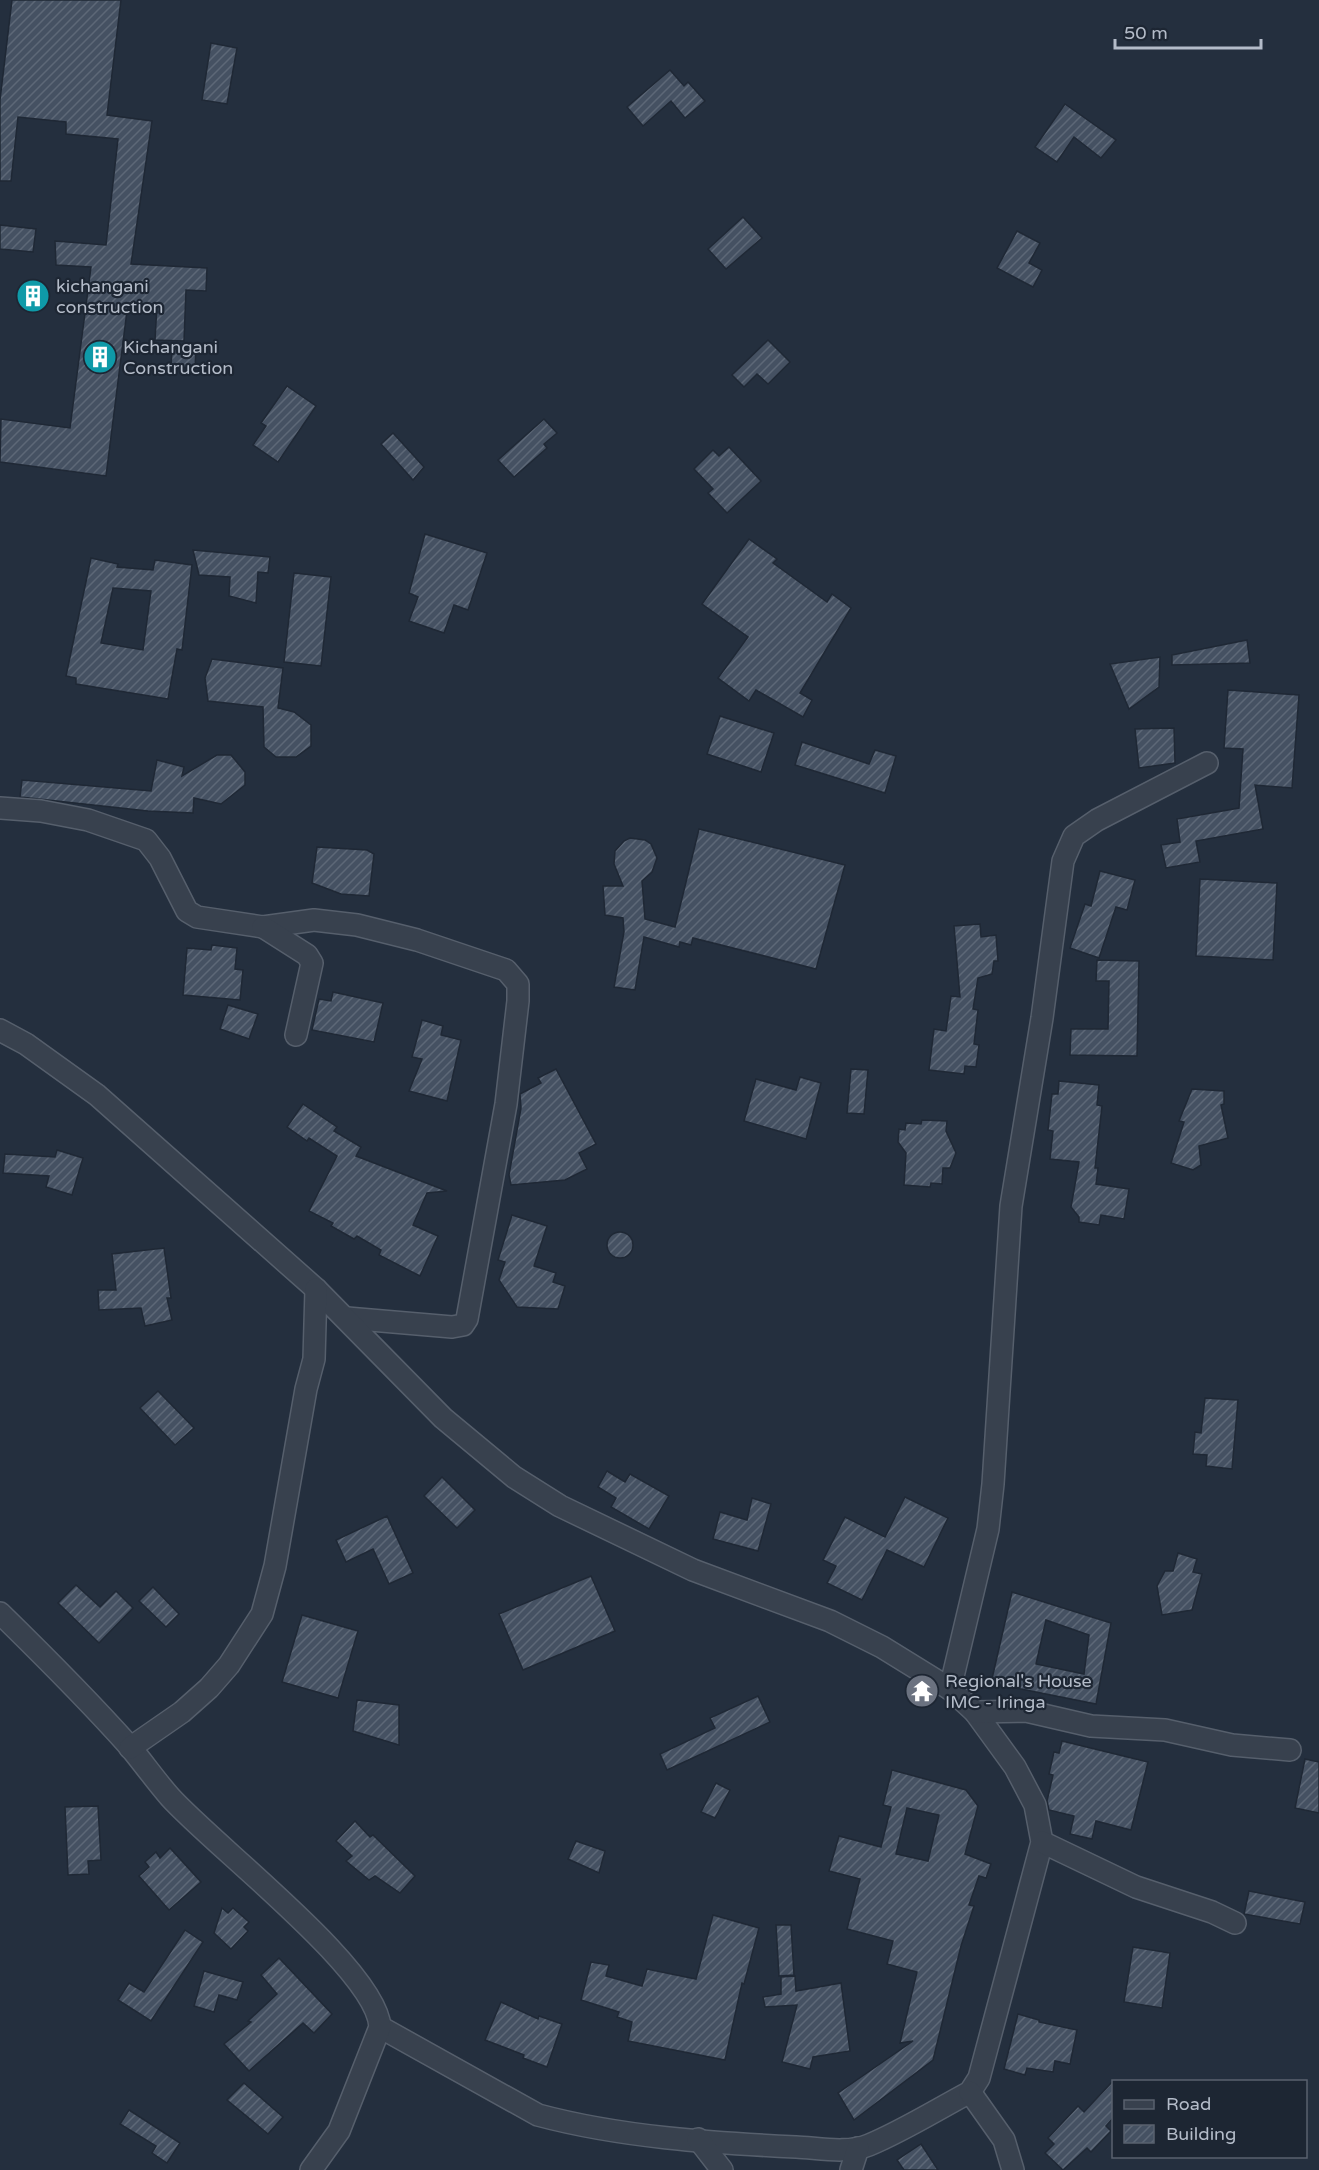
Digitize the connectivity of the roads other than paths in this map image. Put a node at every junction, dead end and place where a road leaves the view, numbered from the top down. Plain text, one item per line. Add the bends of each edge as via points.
1 (1207, 763) dead end
2 (0, 808) edge
3 (263, 927) junction
4 (0, 1030) edge
5 (296, 1035) dead end
6 (316, 1288) junction
7 (348, 1318) junction
8 (0, 1612) edge
9 (950, 1689) junction
10 (975, 1712) junction
11 (130, 1748) junction
12 (1290, 1750) dead end
13 (1042, 1842) junction
14 (1235, 1923) dead end
15 (380, 2027) junction
16 (970, 2092) junction
17 (698, 2139) junction
18 (858, 2148) junction
19 (311, 2170) edge
20 (722, 2170) edge
21 (852, 2170) edge
22 (1013, 2170) edge

1 - 9 street via 1097,820 1074,836 1063,861 1011,1206 988,1528
2 - 3 street via 88,820 146,840 192,915
3 - 5 street via 307,955 312,963
3 - 7 street via 314,920 357,925 447,949 506,970 519,988 506,1104 467,1319 463,1325 452,1327
4 - 6 street via 97,1095
6 - 7 street
6 - 11 street via 314,1359 275,1566 262,1614 209,1688
7 - 9 street via 443,1418 514,1477 560,1506 693,1570 830,1621 882,1647
8 - 11 street
9 - 10 street
10 - 12 street via 1026,1711 1091,1726 1165,1730 1232,1745
10 - 13 street via 1015,1767 1035,1805
11 - 15 street via 171,1798 340,1959 371,1998
13 - 14 street via 1136,1887
13 - 16 street via 988,2051
15 - 17 street via 537,2115 597,2128
15 - 19 street via 339,2130
16 - 18 street
16 - 22 street via 1004,2140
17 - 18 street
17 - 20 street
18 - 21 street

